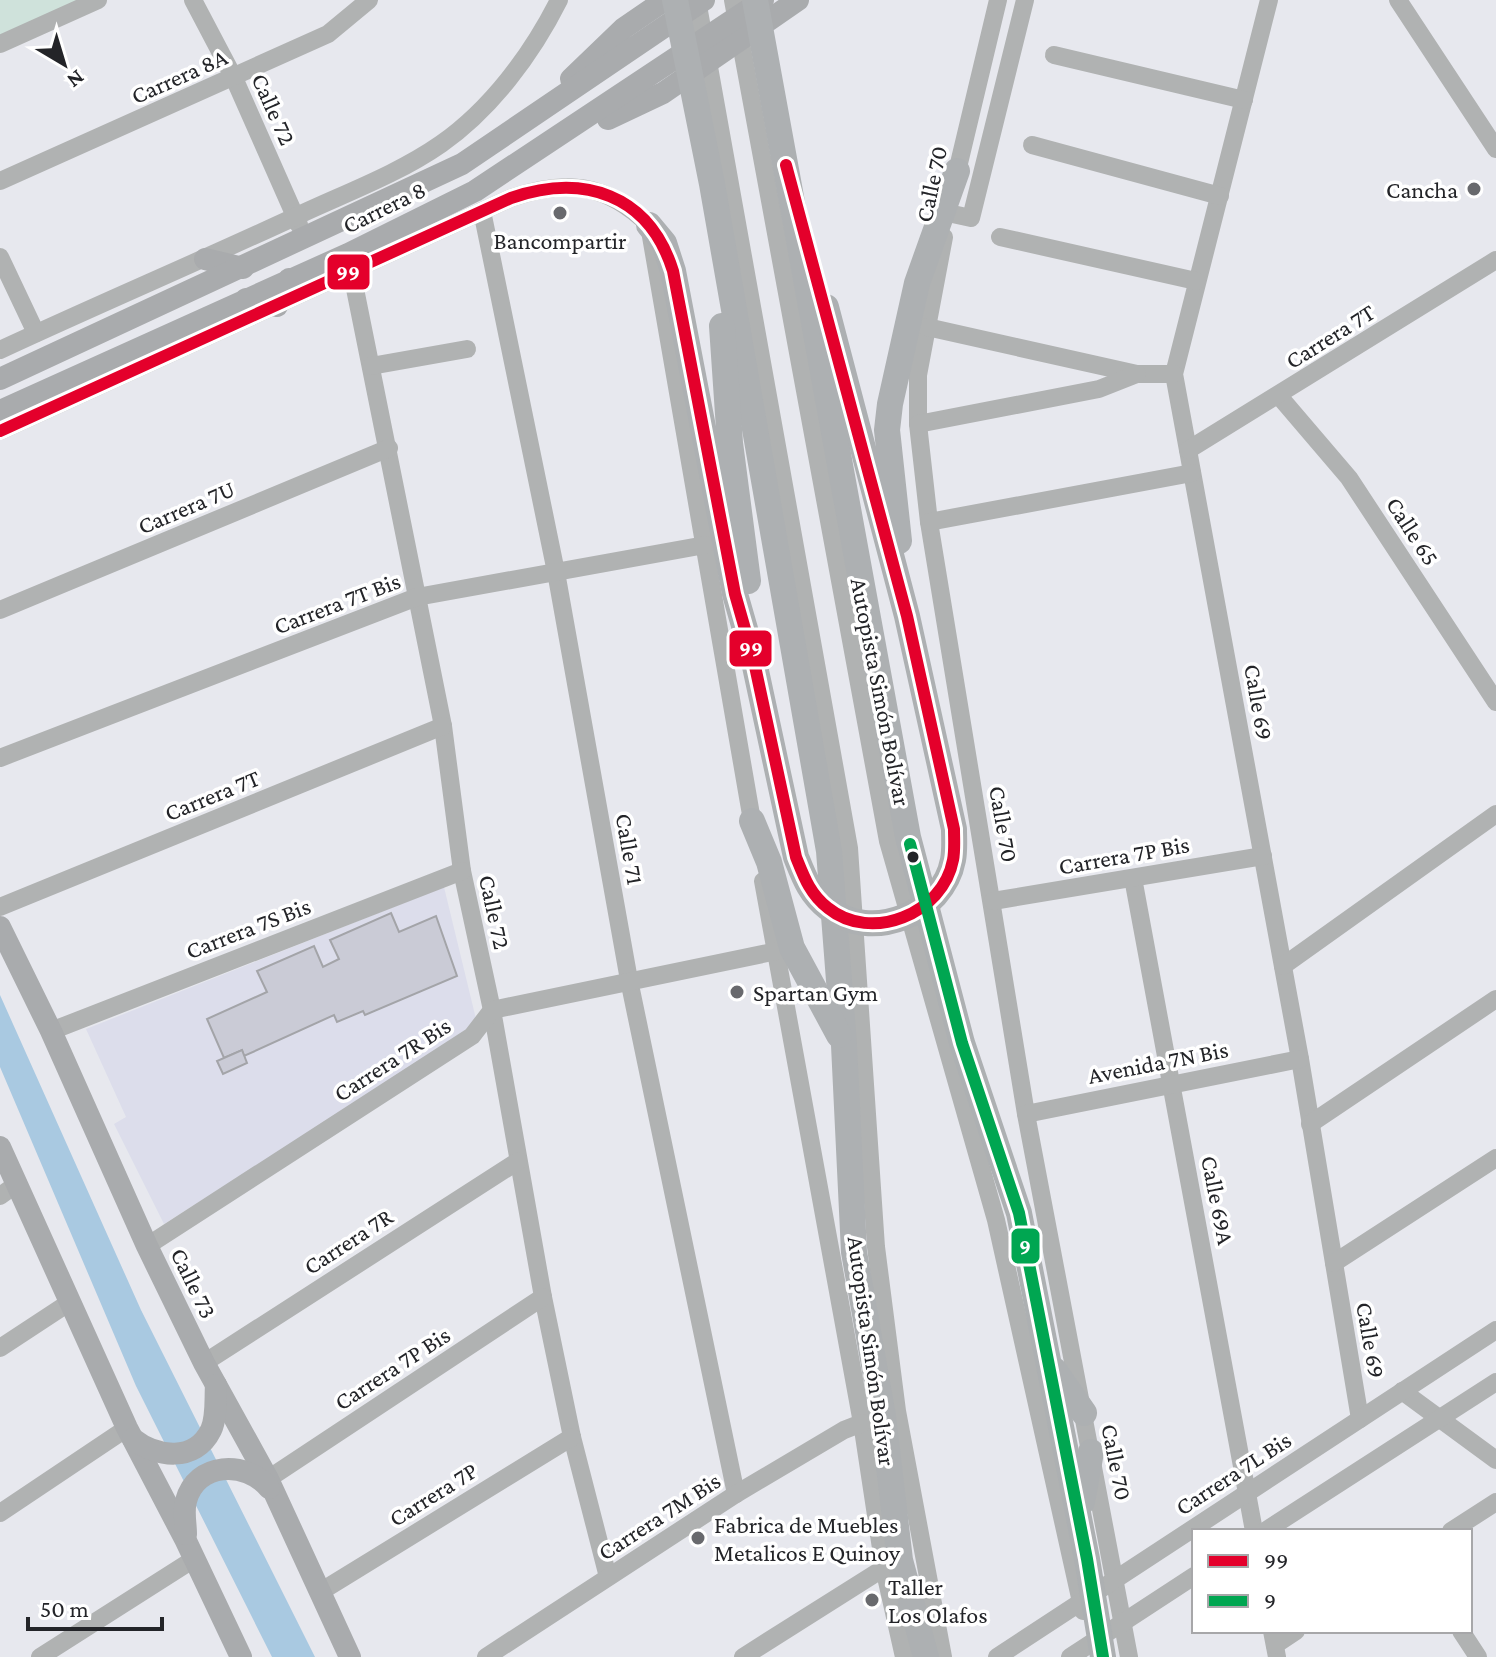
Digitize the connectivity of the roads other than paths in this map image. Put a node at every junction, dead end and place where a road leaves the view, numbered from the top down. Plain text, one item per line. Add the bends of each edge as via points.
1 (98, 0) edge
2 (193, 0) edge
3 (369, 0) edge
4 (559, 0) edge
5 (665, 0) edge
6 (675, 0) edge
7 (697, 0) edge
8 (704, 0) edge
9 (733, 0) edge
10 (755, 0) edge
11 (763, 0) edge
12 (798, 0) edge
13 (998, 0) edge
14 (1025, 0) edge
15 (1398, 0) edge
16 (1265, 1) edge
17 (0, 44) edge
18 (1054, 55) dead end
19 (982, 73) junction
20 (1006, 77) junction
21 (234, 78) junction
22 (1244, 100) junction
23 (523, 126) junction
24 (965, 139) junction
25 (991, 140) junction
26 (1032, 145) dead end
27 (541, 149) junction
28 (1496, 149) edge
29 (775, 168) junction
30 (957, 171) junction
31 (0, 181) edge
32 (722, 182) junction
33 (1220, 196) junction
34 (482, 211) junction
35 (948, 213) junction
36 (295, 217) junction
37 (649, 225) junction
38 (1000, 237) dead end
39 (305, 240) junction
40 (0, 257) edge
41 (205, 259) junction
42 (1496, 260) edge
43 (350, 263) junction
44 (243, 268) junction
45 (289, 279) junction
46 (1196, 281) junction
47 (246, 299) junction
48 (277, 306) junction
49 (927, 327) junction
50 (36, 333) junction
51 (467, 349) dead end
52 (0, 350) edge
53 (371, 366) junction
54 (1137, 374) junction
55 (1174, 374) junction
56 (0, 379) edge
57 (1279, 396) junction
58 (0, 411) edge
59 (918, 424) junction
60 (0, 431) edge
61 (389, 448) junction
62 (1188, 450) junction
63 (1192, 473) junction
64 (929, 522) junction
65 (705, 545) junction
66 (556, 572) junction
67 (417, 597) junction
68 (0, 610) edge
69 (907, 616) junction
70 (753, 657) junction
71 (1496, 702) edge
72 (443, 726) junction
73 (0, 758) edge
74 (1496, 814) edge
75 (752, 821) junction
76 (1263, 856) junction
77 (462, 871) junction
78 (1133, 878) junction
79 (993, 901) junction
80 (0, 907) edge
81 (0, 927) edge
82 (777, 951) junction
83 (1283, 966) junction
84 (629, 980) junction
85 (1496, 999) edge
86 (492, 1010) junction
87 (51, 1031) junction
88 (844, 1045) junction
89 (1300, 1059) junction
90 (1171, 1083) junction
91 (1026, 1114) junction
92 (1310, 1124) junction
93 (0, 1147) edge
94 (1496, 1158) edge
95 (518, 1161) junction
96 (9, 1190) edge
97 (147, 1246) junction
98 (1334, 1263) junction
99 (543, 1297) junction
100 (70, 1302) junction
101 (1496, 1330) edge
102 (0, 1348) edge
103 (1048, 1361) junction
104 (204, 1363) junction
105 (1496, 1382) edge
106 (216, 1384) junction
107 (1402, 1391) junction
108 (1084, 1413) junction
109 (1441, 1418) junction
110 (872, 1419) junction
111 (1360, 1419) junction
112 (130, 1434) junction
113 (572, 1437) junction
114 (1091, 1452) junction
115 (1496, 1460) edge
116 (869, 1468) joint
117 (266, 1483) junction
118 (1248, 1492) junction
119 (736, 1494) junction
120 (873, 1496) joint
121 (1496, 1502) edge
122 (0, 1513) edge
123 (1079, 1517) junction
124 (1192, 1529) edge
125 (1192, 1529) edge
126 (1254, 1529) edge
127 (1268, 1529) edge
128 (1454, 1529) edge
129 (190, 1550) junction
130 (892, 1564) junction
131 (608, 1577) junction
132 (1192, 1577) edge
133 (1115, 1580) junction
134 (320, 1592) junction
135 (1087, 1598) junction
136 (1122, 1623) junction
137 (1293, 1633) edge
138 (1462, 1633) edge
139 (1275, 1644) edge
140 (1095, 1649) edge
141 (40, 1657) edge
142 (241, 1657) edge
143 (350, 1657) edge
144 (486, 1657) edge
145 (743, 1657) edge
146 (904, 1657) edge
147 (926, 1657) edge
148 (943, 1657) edge
149 (997, 1657) edge
150 (1070, 1657) edge
151 (1129, 1657) edge
152 (1478, 1657) edge

1 - 17 street
2 - 21 street, Calle 72
3 - 21 street, Carrera 8A via 328,34
4 - 36 street, Carrera 8 via 526,57 481,110 441,144
5 - 23 main road via 624,28
6 - 32 highway, Autopista Simón Bolívar
7 - 32 street
8 - 23 main road, Carrera 8
9 - 29 street
10 - 29 highway, Autopista Simón Bolívar
11 - 27 main road, Carrera 8
12 - 27 main road via 663,93
13 - 19 street, Calle 70
14 - 20 street
15 - 28 street
16 - 22 street, Calle 69
18 - 22 street
19 - 20 street
19 - 24 street, Calle 70
20 - 25 street
21 - 31 street, Carrera 8A
21 - 36 street, Calle 72
22 - 33 street, Calle 69
23 - 39 main road, Carrera 8 via 462,164
24 - 25 street
24 - 30 street, Calle 70
25 - 35 street via 971,218
26 - 33 street
27 - 43 main road, Carrera 8
29 - 69 highway
29 - 103 highway, Autopista Simón Bolívar via 908,837 962,1043 1019,1213
29 - 135 street via 888,841 996,1220
30 - 35 street, Calle 70
30 - 69 highway via 917,283 887,430
32 - 70 highway via 730,443
32 - 88 highway, Autopista Simón Bolívar via 829,851
32 - 148 street via 849,848 876,1247 897,1411
33 - 46 street, Calle 69
34 - 37 street, Carrera 8 via 541,188 573,186 619,200
34 - 43 street, Carrera 8
34 - 66 street, Calle 71
35 - 49 street, Calle 70
36 - 39 street, Calle 72
36 - 41 street, Carrera 8
37 - 65 street
37 - 70 highway via 664,243 673,271 735,594
38 - 46 street
39 - 44 main road, Carrera 8
40 - 50 street
41 - 44 main road
41 - 50 street, Carrera 8
42 - 57 street, Carrera 7T
43 - 45 main road, Carrera 8
43 - 48 street, Carrera 8
43 - 53 street, Calle 72
44 - 56 main road, Carrera 8
45 - 47 main road, Carrera 8
45 - 48 main road
46 - 55 street, Calle 69
47 - 48 main road
47 - 58 main road, Carrera 8
48 - 60 street, Carrera 8
49 - 54 street
49 - 59 street, Calle 70 via 918,375
50 - 52 street, Carrera 8
51 - 53 street
53 - 61 street, Calle 72
54 - 55 street
54 - 59 street via 1099,389
55 - 62 street, Calle 69
57 - 62 street, Carrera 7T
57 - 71 street, Calle 65 via 1349,478
59 - 64 street, Calle 70
61 - 67 street, Calle 72
61 - 68 street, Carrera 7U
62 - 63 street, Calle 69
63 - 64 street
63 - 76 street, Calle 69
64 - 79 street, Calle 70
65 - 66 street, Carrera 7T Bis
65 - 75 street
66 - 67 street, Carrera 7T Bis
66 - 84 street, Calle 71
67 - 72 street, Calle 72
67 - 73 street, Carrera 7T Bis
69 - 70 highway via 954,829 953,861 941,890 918,912 889,923 857,922 829,909 807,886 796,857
72 - 77 street, Calle 72
72 - 80 street, Carrera 7T
74 - 83 street
75 - 82 street
75 - 88 highway via 792,948
76 - 78 street, Carrera 7P Bis
76 - 83 street, Calle 69
77 - 86 street, Calle 72
77 - 87 street, Carrera 7S Bis
78 - 79 street, Carrera 7P Bis
78 - 90 street, Calle 69A
79 - 91 street, Calle 70
81 - 87 main road, Calle 73
82 - 84 street
82 - 110 street
83 - 89 street, Calle 69
84 - 86 street
84 - 119 street, Calle 71
85 - 92 street
86 - 95 street, Calle 72
86 - 97 street, Carrera 7R Bis via 472,1036
87 - 97 main road, Calle 73
88 - 110 highway, Autopista Simón Bolívar via 854,1252
89 - 90 street, Avenida 7N Bis
89 - 92 street, Calle 69
90 - 91 street, Avenida 7N Bis
90 - 118 street, Calle 69A
91 - 108 street, Calle 70
92 - 98 street, Calle 69
93 - 96 main road
94 - 98 street
95 - 99 street, Calle 72
95 - 104 street, Carrera 7R
96 - 100 main road
97 - 104 main road, Calle 73
98 - 111 street, Calle 69
99 - 113 street, Calle 72
99 - 117 street, Carrera 7P Bis
100 - 102 street
100 - 112 main road
101 - 107 street, Carrera 7L Bis
103 - 108 highway
103 - 123 highway, Autopista Simón Bolívar
104 - 106 main road, Calle 73
105 - 109 street
106 - 112 main road via 207,1437 186,1451 169,1456 152,1452
106 - 117 main road, Calle 73
107 - 109 street
107 - 111 street, Carrera 7L Bis
108 - 114 street, Calle 70
109 - 115 street
109 - 127 street
110 - 116 highway
110 - 119 street, Carrera 7M Bis
110 - 130 highway, Autopista Simón Bolívar
111 - 118 street, Carrera 7L Bis
112 - 122 street
112 - 129 main road
113 - 131 street, Calle 72
113 - 134 street, Carrera 7P
114 - 123 highway
114 - 133 street, Calle 70
116 - 120 street
117 - 129 main road via 229,1468 209,1474 190,1491 184,1511
117 - 134 main road, Calle 73
118 - 124 street, Carrera 7L Bis
118 - 126 street, Calle 69A
119 - 131 street, Carrera 7M Bis
120 - 130 highway
121 - 128 street
123 - 135 highway, Autopista Simón Bolívar
125 - 133 street, Carrera 7L Bis
129 - 141 street
129 - 142 main road
130 - 145 street
130 - 146 street
130 - 147 highway, Autopista Simón Bolívar
131 - 144 street, Carrera 7M Bis
132 - 136 street
133 - 135 street, Carrera 7L Bis
133 - 136 street, Calle 70
134 - 143 main road, Calle 73
135 - 140 highway, Autopista Simón Bolívar
135 - 149 street, Carrera 7L Bis
136 - 140 street
136 - 151 street, Calle 70
137 - 139 street
138 - 152 street
140 - 150 street

